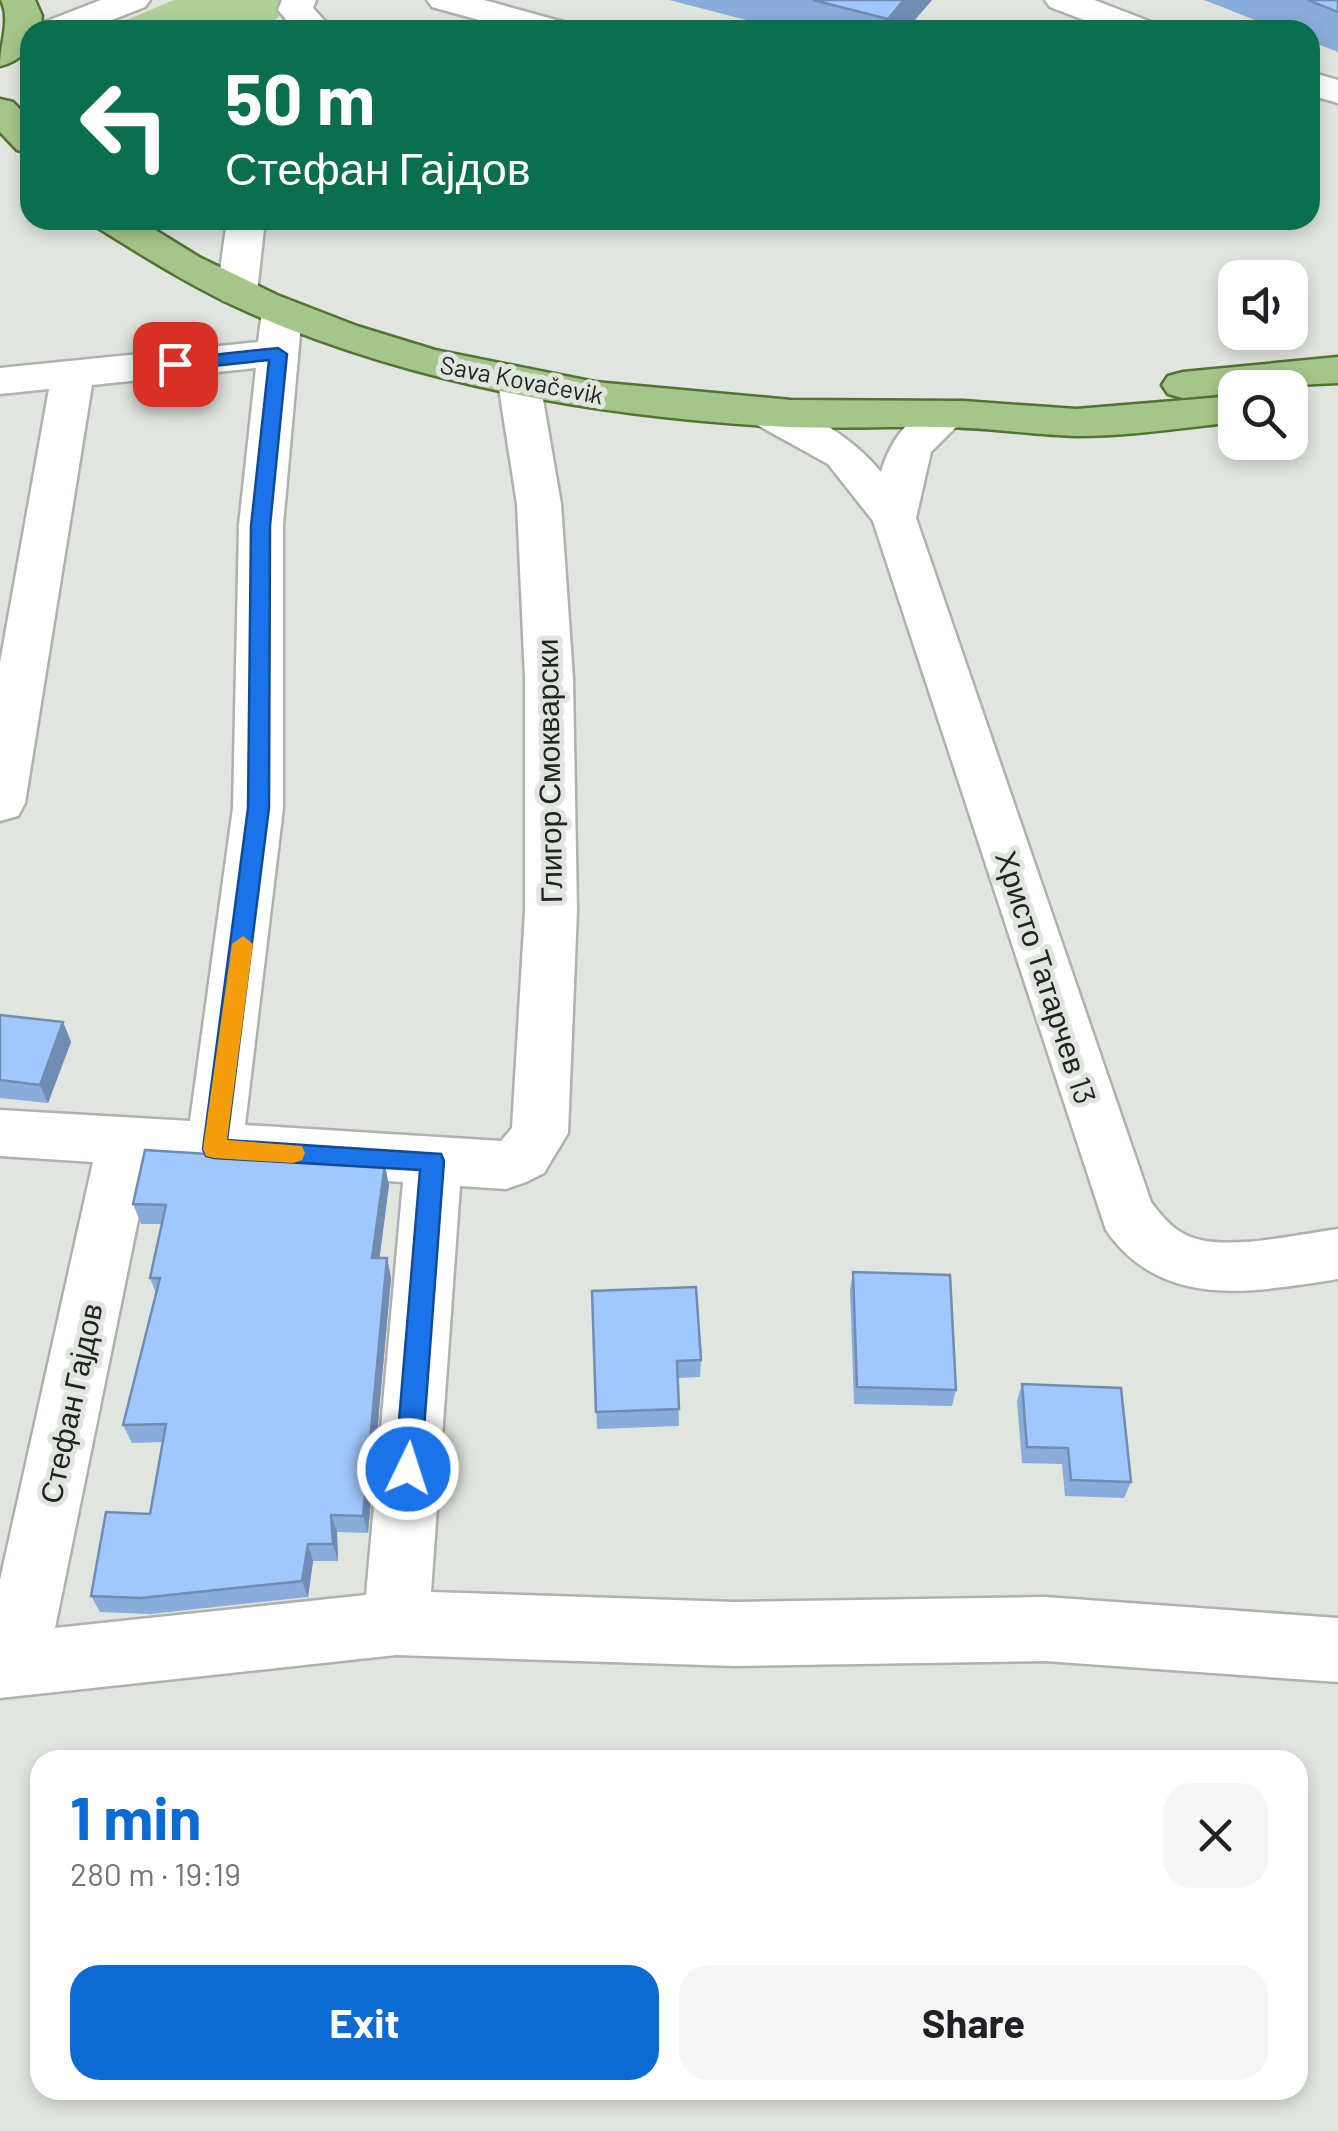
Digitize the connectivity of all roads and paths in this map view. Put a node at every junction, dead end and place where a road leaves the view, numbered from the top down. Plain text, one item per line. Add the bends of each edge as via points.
1 (133, 0) edge
2 (444, 0) edge
3 (1062, 0) edge
4 (80, 20) edge
5 (518, 20) edge
6 (1115, 20) edge
7 (0, 110) edge
8 (20, 131) edge
9 (126, 230) edge
10 (245, 230) edge
11 (237, 292) junction
12 (280, 333) junction
13 (1338, 370) edge
14 (72, 376) junction
15 (0, 380) edge
16 (519, 382) junction
17 (1338, 400) edge
18 (1308, 402) edge
19 (1218, 411) edge
20 (767, 412) junction
21 (955, 414) junction
22 (894, 518) junction
23 (0, 803) edge
24 (0, 1133) edge
25 (126, 1140) junction
26 (214, 1149) junction
27 (432, 1161) junction
28 (1338, 1254) edge
29 (396, 1622) junction
30 (1338, 1650) edge
31 (7, 1666) edge

1 - 4 street
2 - 5 street
3 - 6 street
7 - 8 main road
9 - 11 main road, Sava Kovačeviḱ
10 - 11 street
11 - 12 main road, Sava Kovačeviḱ
12 - 14 street
12 - 16 main road, Sava Kovačeviḱ via 386,349
12 - 26 street via 260,526 258,808
13 - 21 main road, Sava Kovačeviḱ
14 - 15 street
14 - 23 street
16 - 20 main road, Sava Kovačeviḱ
16 - 27 street, Глигор Смокварски via 541,542 549,678 551,891 540,1134 524,1156 506,1165
17 - 18 main road
19 - 21 main road, Sava Kovačeviḱ via 1089,422
20 - 21 main road, Sava Kovačeviḱ
20 - 22 street, Христо Татарчев 13 via 843,454
21 - 22 street, Христо Татарчев 13 via 927,429 903,460
22 - 28 street, Христо Татарчев 13 via 1135,1232 1173,1257 1208,1266
24 - 25 street
25 - 26 street
25 - 31 street, Стефан Гајдов
26 - 27 street
27 - 29 street
29 - 30 street via 735,1634 1045,1629
29 - 31 street

